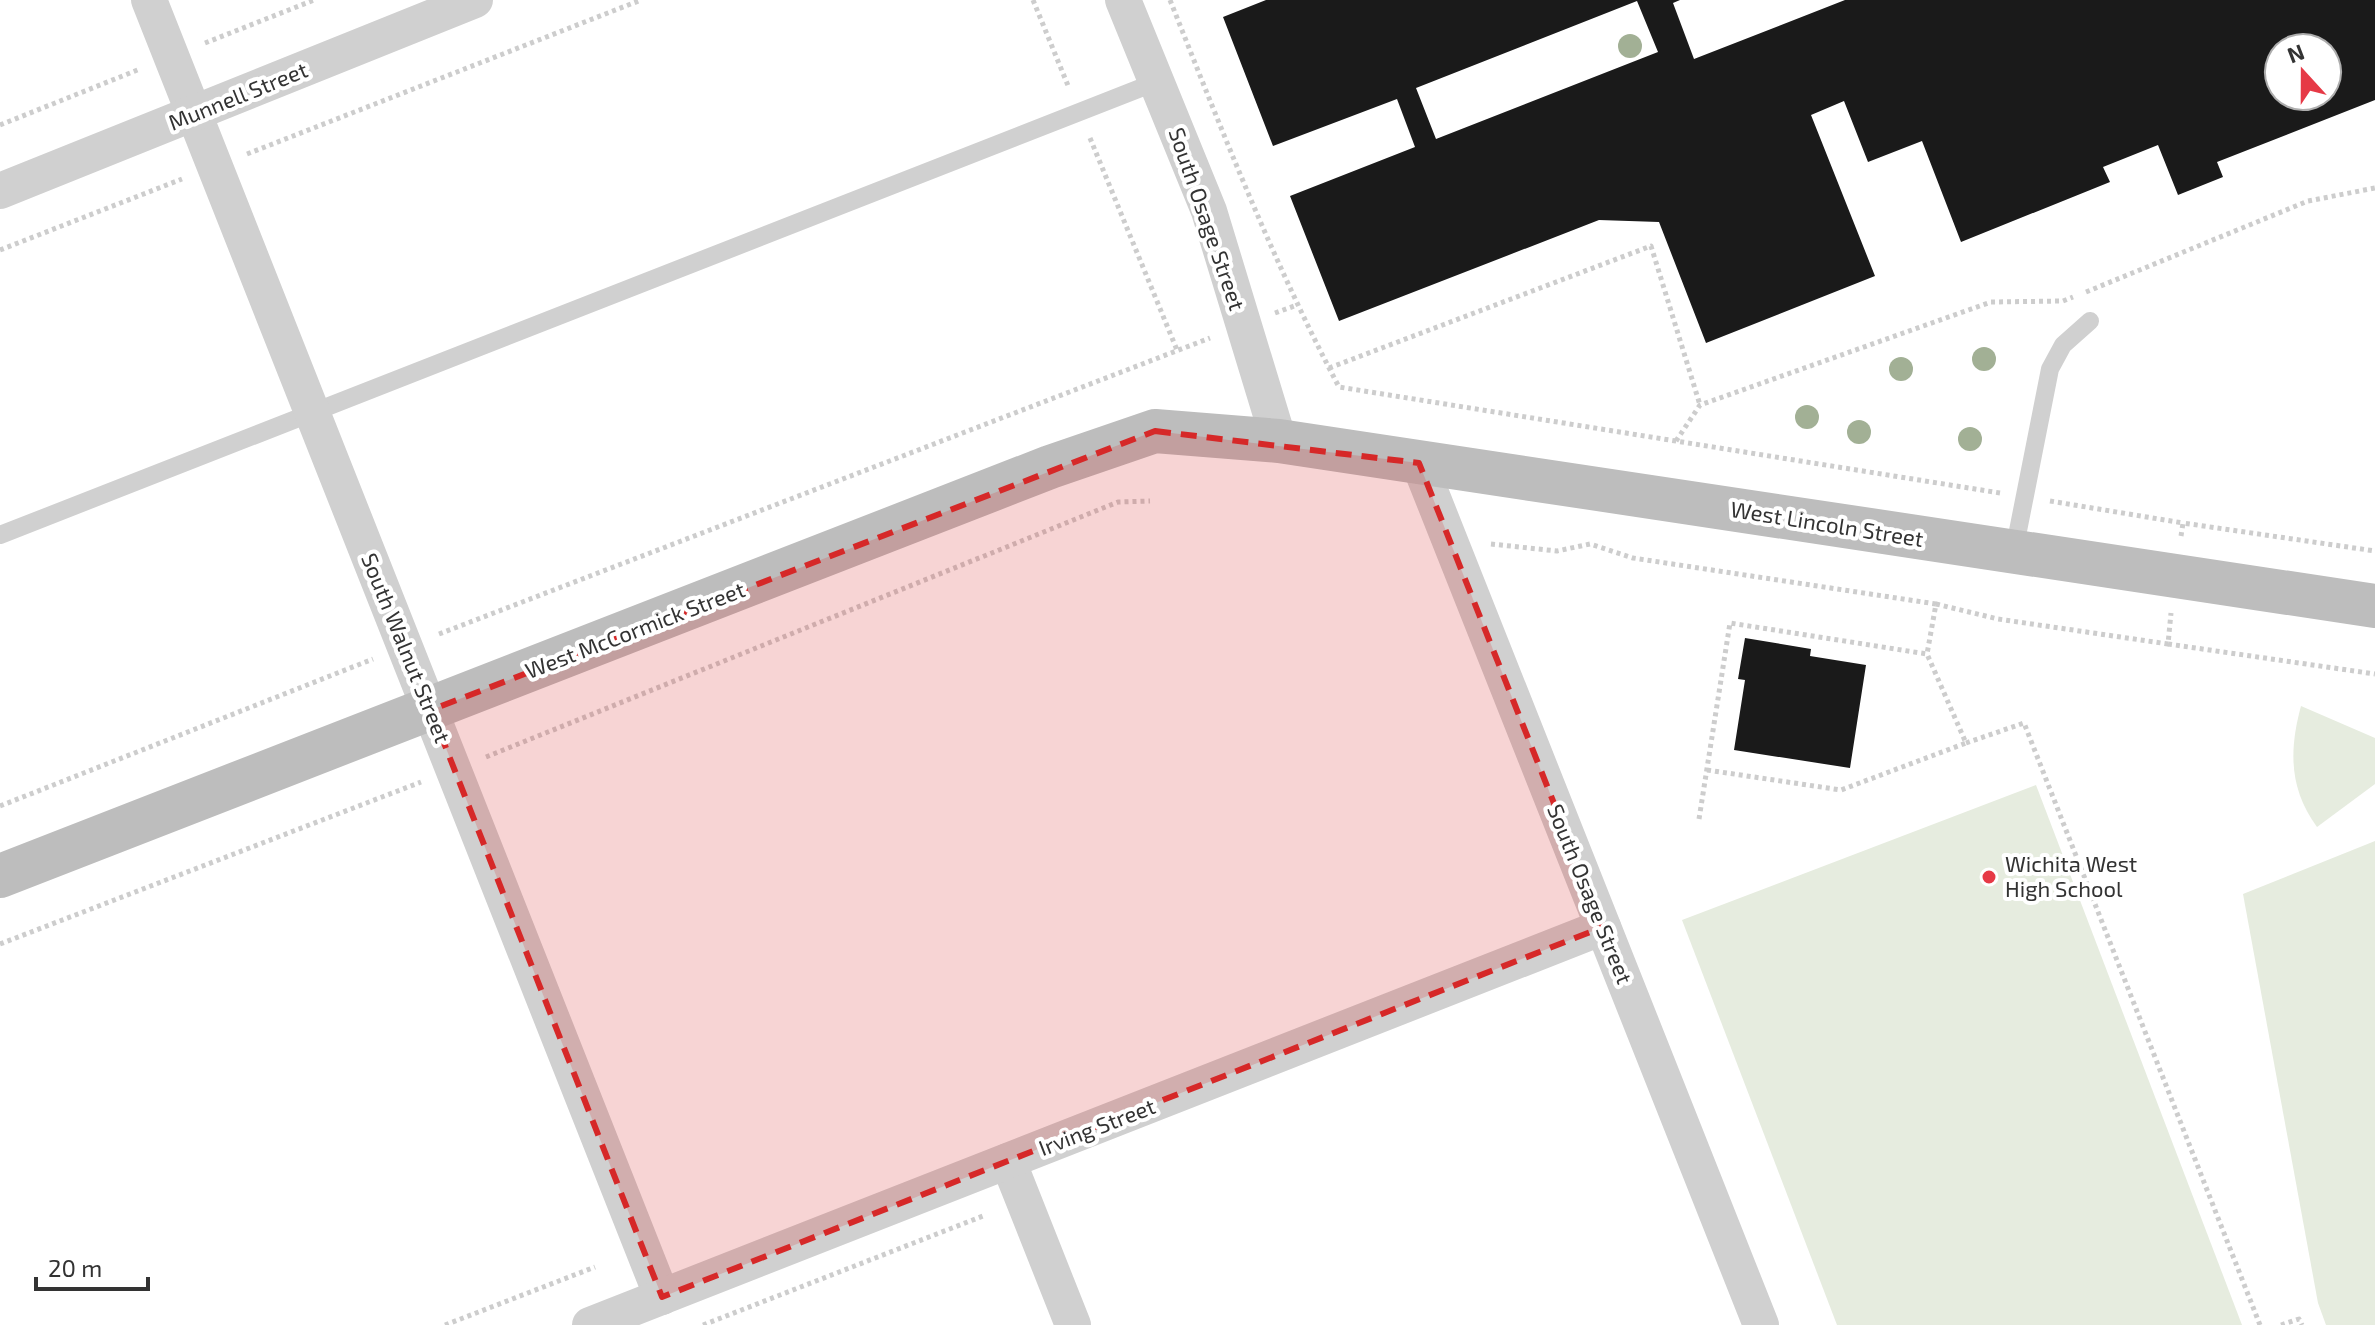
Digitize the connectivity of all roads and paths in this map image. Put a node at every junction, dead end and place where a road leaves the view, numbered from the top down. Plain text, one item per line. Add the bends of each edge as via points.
1 (149, 0) edge
2 (475, 0) edge
3 (641, 0) edge
4 (1033, 0) edge
5 (1123, 0) edge
6 (1170, 0) edge
7 (1156, 82) junction
8 (1079, 112) junction
9 (193, 114) junction
10 (214, 166) junction
11 (2375, 188) edge
12 (0, 191) edge
13 (0, 250) edge
14 (1297, 305) junction
15 (2090, 321) dead end
16 (1244, 325) junction
17 (1178, 351) junction
18 (1329, 368) junction
19 (1700, 405) junction
20 (313, 412) junction
21 (1279, 441) junction
22 (1676, 441) junction
23 (1419, 463) junction
24 (2025, 497) junction
25 (1150, 501) dead end
26 (2183, 523) dead end
27 (0, 535) edge
28 (1450, 540) junction
29 (2014, 552) junction
30 (2375, 606) edge
31 (2168, 644) dead end
32 (406, 646) junction
33 (1927, 654) junction
34 (2375, 674) edge
35 (431, 710) junction
36 (1966, 743) junction
37 (455, 770) junction
38 (1707, 770) junction
39 (0, 806) edge
40 (1699, 819) dead end
41 (0, 876) edge
42 (1603, 927) junction
43 (0, 944) edge
44 (1008, 1161) junction
45 (983, 1216) dead end
46 (595, 1267) dead end
47 (662, 1297) junction
48 (445, 1325) edge
49 (590, 1325) edge
50 (703, 1325) edge
51 (1073, 1325) edge
52 (1761, 1325) edge
53 (2260, 1325) edge
54 (2281, 1325) edge
55 (2302, 1325) edge

1 - 9 street, South Walnut Street
2 - 9 street, Munnell Street
3 - 10 path
4 - 8 path
5 - 7 street, South Osage Street
6 - 14 path
7 - 8 lane
7 - 16 street, South Osage Street via 1209,211
8 - 17 path
8 - 20 lane
9 - 10 street, South Walnut Street
9 - 12 street, Munnell Street
10 - 13 path
10 - 20 street, South Walnut Street
11 - 19 path via 2308,201 2063,301 1991,302
14 - 16 path
14 - 18 path
15 - 24 lane via 2063,345 2050,369
16 - 17 path
16 - 21 street, South Osage Street
17 - 32 path
18 - 19 path via 1651,246
18 - 22 path via 1339,387
19 - 22 path
20 - 27 lane
20 - 32 street, South Walnut Street
21 - 23 street, West Lincoln Street
21 - 35 street, West McCormick Street via 1155,431 1050,467
22 - 24 path
23 - 28 street, South Osage Street
23 - 29 street, West Lincoln Street
24 - 26 path
24 - 29 lane
25 - 37 path via 1118,502
28 - 33 path via 1557,551 1590,544 1633,558 1936,604
28 - 42 street, South Osage Street
29 - 30 street, West Lincoln Street
31 - 34 path
32 - 35 street, South Walnut Street
32 - 39 path
33 - 36 path
33 - 38 path via 1730,623
35 - 37 street, South Walnut Street
35 - 41 street, West McCormick Street
36 - 38 path via 1841,790
36 - 53 path via 2024,723
37 - 43 path
37 - 47 street, South Walnut Street
38 - 40 path
42 - 44 street, Irving Street
42 - 52 street, South Osage Street
44 - 47 street, Irving Street
44 - 51 street
45 - 50 path
46 - 48 path
47 - 49 street, Irving Street
54 - 55 path via 2299,1319

